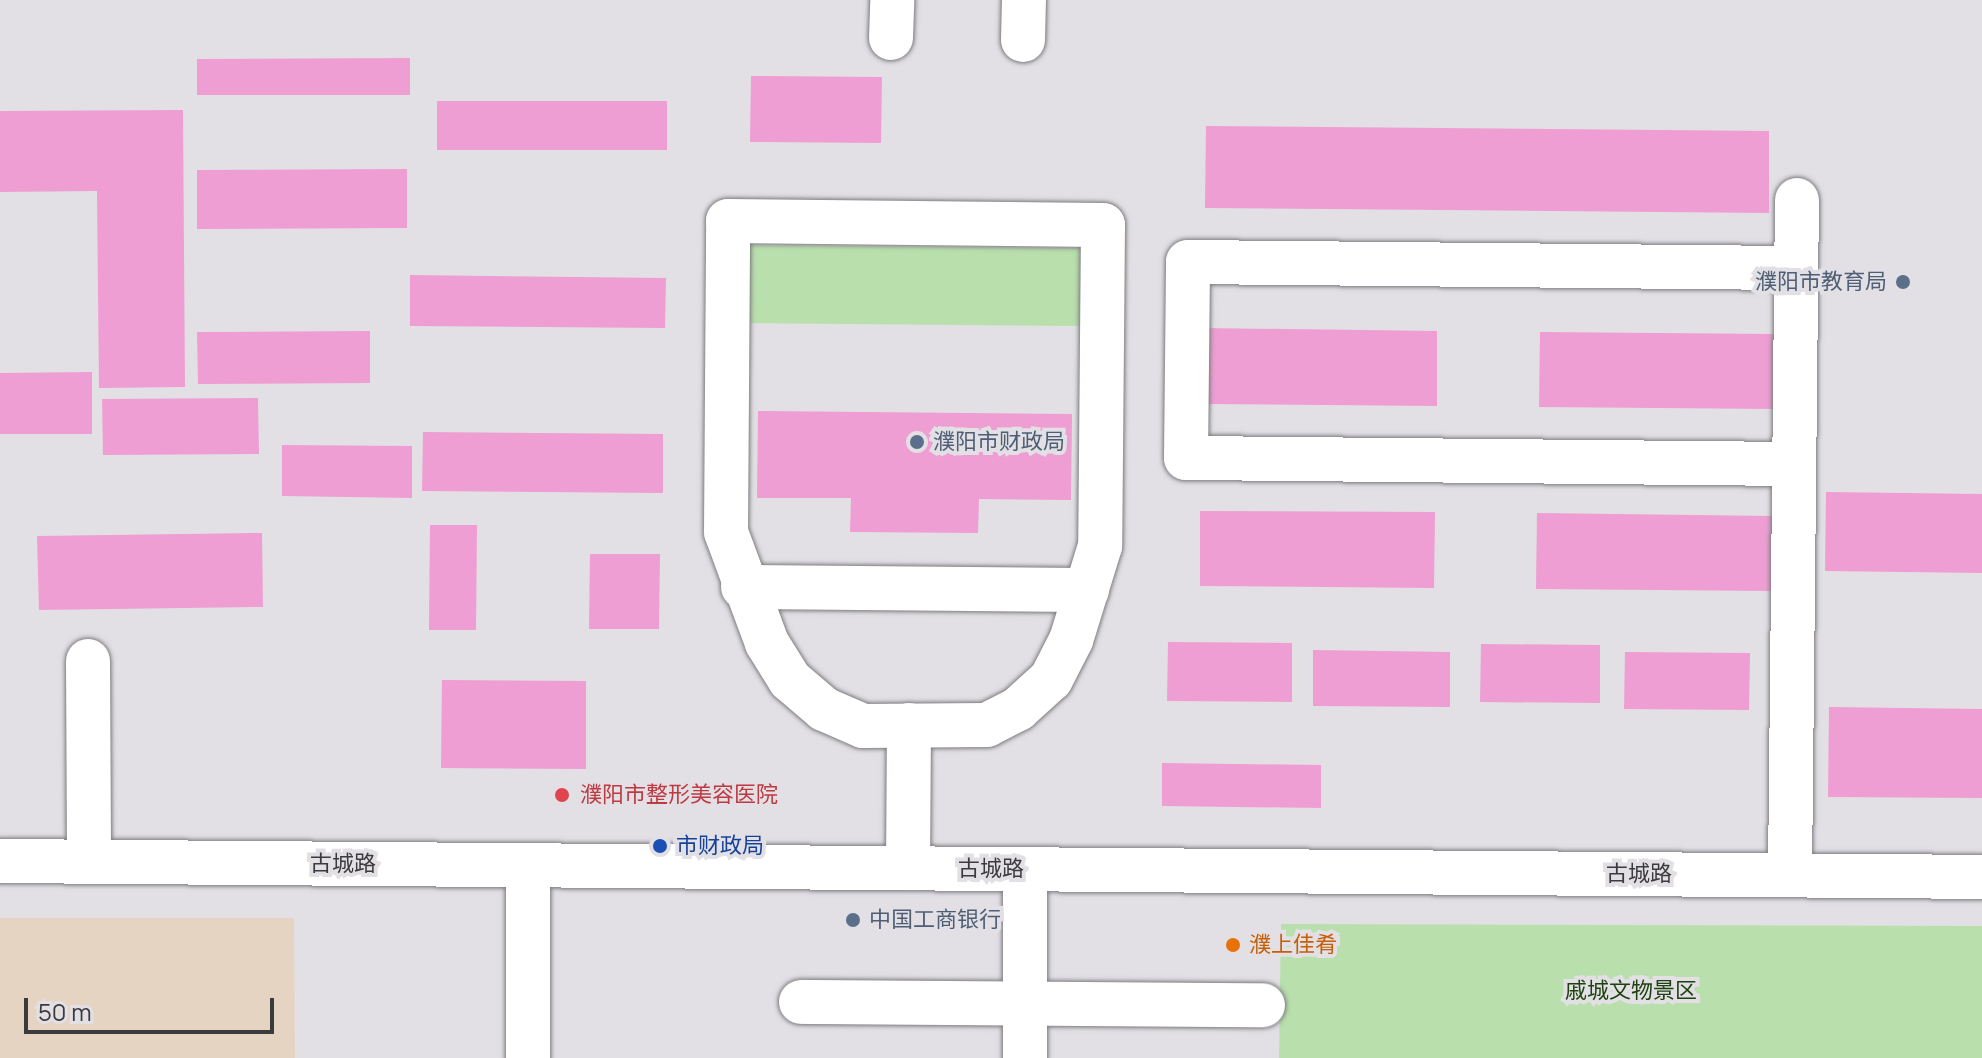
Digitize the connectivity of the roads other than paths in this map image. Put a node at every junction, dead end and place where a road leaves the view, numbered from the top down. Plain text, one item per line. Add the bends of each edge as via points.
1 (1797, 200) dead end
2 (1796, 268) junction
3 (1794, 464) junction
4 (743, 587) junction
5 (1087, 590) junction
6 (88, 661) dead end
7 (909, 725) junction
8 (0, 861) edge
9 (89, 862) junction
10 (528, 865) junction
11 (908, 868) junction
12 (1025, 869) junction
13 (1790, 875) junction
14 (1982, 877) edge
15 (801, 1002) dead end
16 (1025, 1003) junction
17 (1263, 1005) dead end
18 (528, 1058) edge
19 (1025, 1058) edge

1 - 2 street
2 - 3 street
2 - 3 street via 1188,262 1186,458
3 - 13 street
4 - 5 street
4 - 5 street via 726,532 728,221 1103,225 1100,546
4 - 7 street via 790,680 824,709 863,726
5 - 7 street via 1051,679 1018,709 987,725
6 - 9 street
7 - 11 street
8 - 9 street, 古城路
9 - 10 street, 古城路
10 - 11 street, 古城路
10 - 18 street
11 - 12 street, 古城路
12 - 13 street, 古城路
12 - 16 street
13 - 14 street, 古城路
15 - 16 street
16 - 17 street
16 - 19 street

